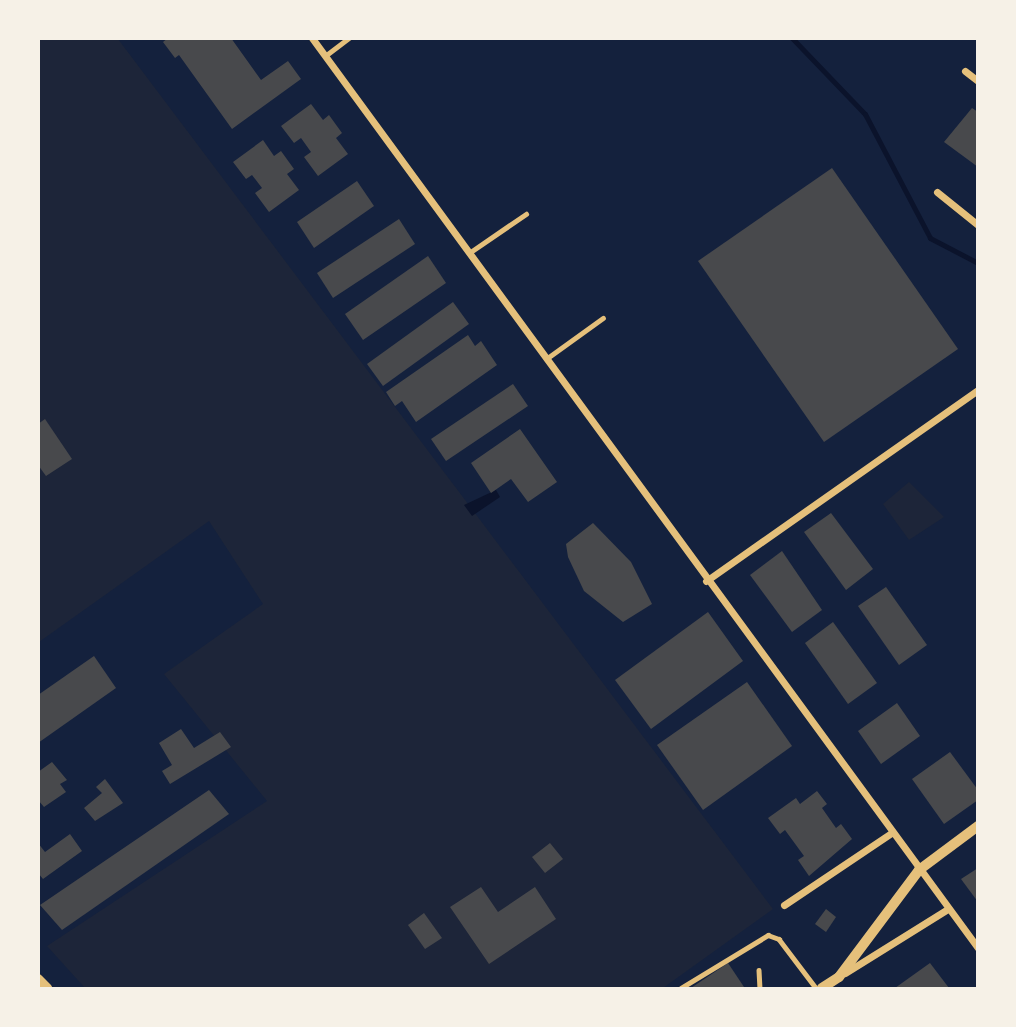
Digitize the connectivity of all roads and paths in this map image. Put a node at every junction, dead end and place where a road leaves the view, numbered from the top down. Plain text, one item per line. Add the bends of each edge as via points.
1 (312, 38) edge
2 (349, 38) edge
3 (325, 56) junction
4 (965, 71) dead end
5 (978, 81) edge
6 (937, 192) dead end
7 (526, 214) dead end
8 (978, 225) edge
9 (468, 253) junction
10 (603, 318) dead end
11 (546, 360) junction
12 (978, 390) edge
13 (706, 581) junction
14 (978, 826) edge
15 (891, 833) junction
16 (919, 870) junction
17 (784, 905) dead end
18 (948, 908) junction
19 (978, 948) edge
20 (759, 970) dead end
21 (839, 977) junction
22 (38, 979) edge
23 (759, 988) edge
24 (47, 989) edge
25 (681, 989) edge
26 (816, 989) edge
27 (822, 989) edge

1 - 3 street
2 - 3 lane
3 - 9 street
4 - 5 street
6 - 8 street
7 - 9 lane
9 - 11 street
10 - 11 lane
11 - 13 street
12 - 13 street
13 - 15 street
14 - 16 street
15 - 16 street
15 - 17 street
16 - 18 street
16 - 21 street
18 - 19 street
18 - 21 street
20 - 23 lane
21 - 27 street
22 - 24 street
25 - 26 lane via 768,935 779,939

